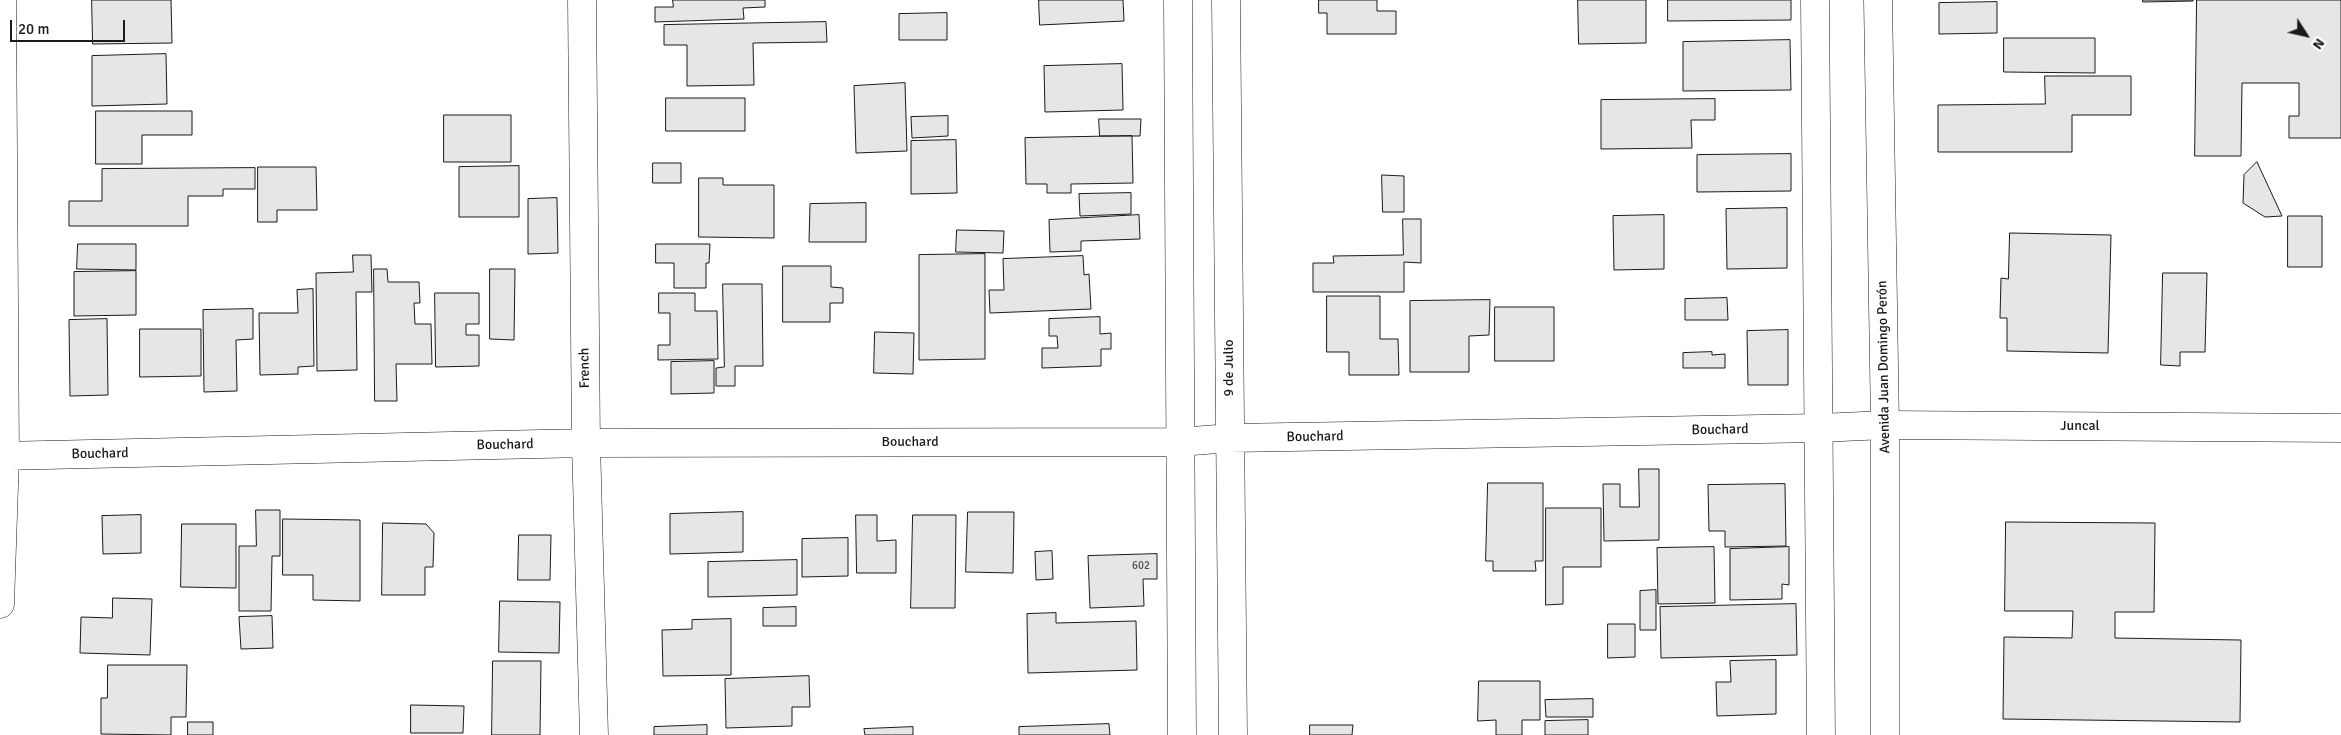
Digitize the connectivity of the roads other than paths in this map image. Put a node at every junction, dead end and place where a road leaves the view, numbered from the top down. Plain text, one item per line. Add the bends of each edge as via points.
1 (2, 0) edge
2 (582, 0) edge
3 (1178, 0) edge
4 (1226, 0) edge
5 (1814, 0) edge
6 (1878, 0) edge
7 (1885, 425) junction
8 (1820, 428) junction
9 (2341, 428) edge
10 (1230, 438) junction
11 (1180, 442) junction
12 (586, 443) junction
13 (3, 456) edge
14 (0, 604) edge
15 (594, 735) edge
16 (1182, 735) edge
17 (1233, 735) edge
18 (1821, 735) edge
19 (1885, 735) edge

1 - 13 street
2 - 12 street, French
3 - 11 street
4 - 10 street, 9 de Julio
5 - 8 street
6 - 7 street, Avenida Juan Domingo Perón
7 - 8 street, Juncal
7 - 9 street, Juncal
7 - 19 street, Avenida Juan Domingo Perón
8 - 10 street, Bouchard
8 - 18 street
10 - 11 street, Bouchard
10 - 17 street, 9 de Julio
11 - 12 street, Bouchard
11 - 16 street
12 - 13 street, Bouchard
12 - 15 street, French
13 - 14 street

